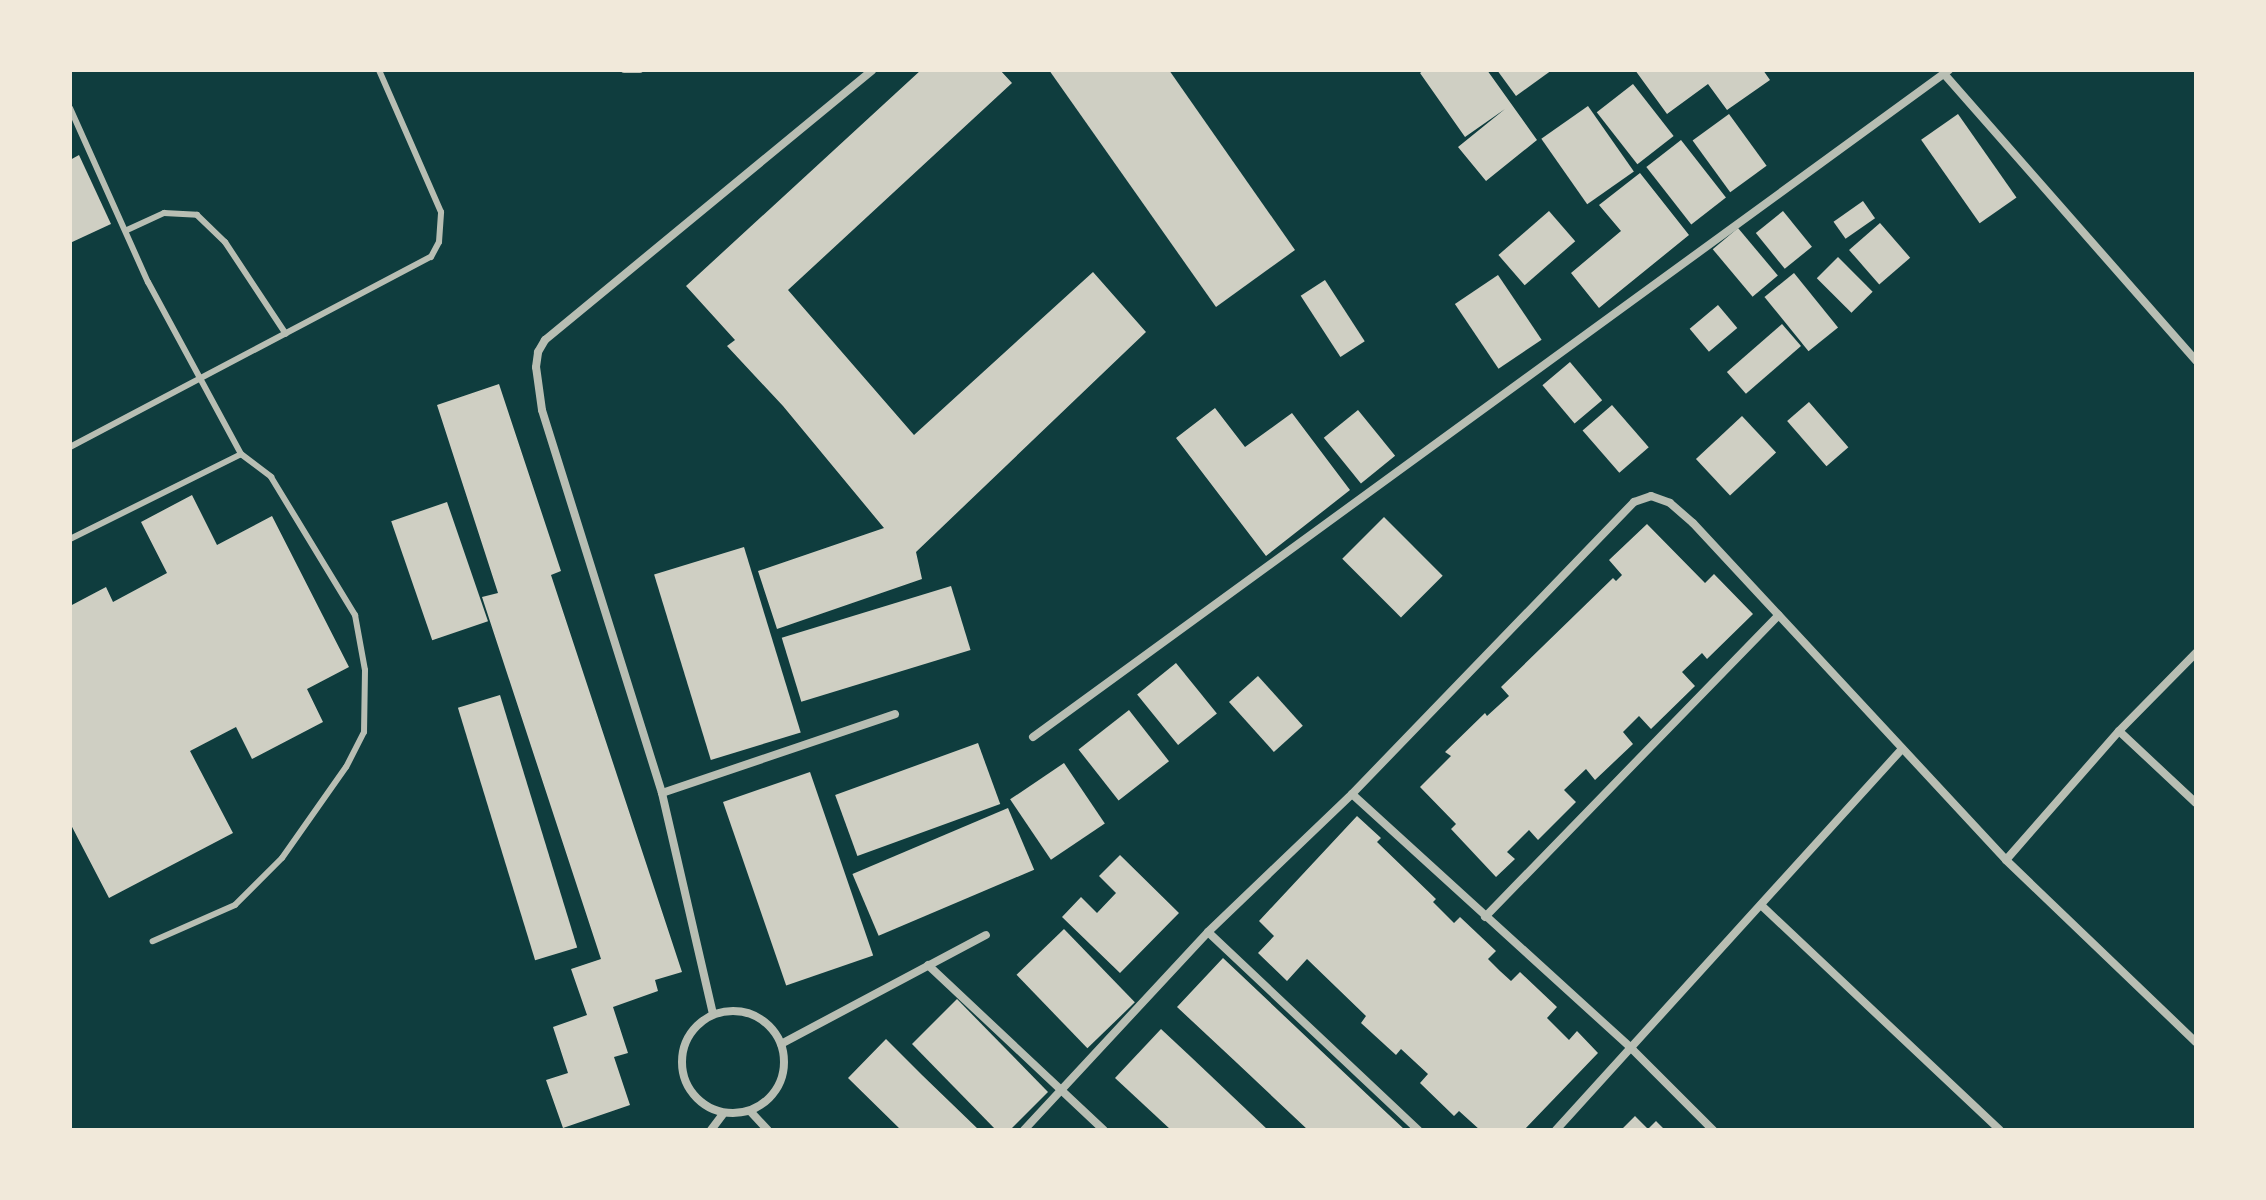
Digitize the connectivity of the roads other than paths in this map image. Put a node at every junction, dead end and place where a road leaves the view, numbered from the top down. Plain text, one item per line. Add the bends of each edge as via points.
1 (379, 70) edge
2 (624, 70) edge
3 (640, 70) edge
4 (872, 70) edge
5 (1947, 72) edge
6 (70, 108) edge
7 (127, 230) junction
8 (286, 334) junction
9 (2196, 361) edge
10 (200, 376) junction
11 (70, 447) edge
12 (241, 454) junction
13 (70, 539) edge
14 (1779, 615) junction
15 (2196, 653) edge
16 (895, 714) dead end
17 (2119, 731) junction
18 (1033, 737) dead end
19 (1901, 750) junction
20 (662, 793) junction
21 (1352, 794) junction
22 (2196, 803) edge
23 (2006, 860) junction
24 (1761, 905) junction
25 (1485, 917) junction
26 (1208, 932) junction
27 (986, 935) dead end
28 (153, 941) dead end
29 (928, 965) junction
30 (713, 1014) junction
31 (2196, 1042) edge
32 (781, 1044) junction
33 (1632, 1049) junction
34 (1062, 1092) junction
35 (750, 1111) junction
36 (724, 1113) junction
37 (711, 1130) edge
38 (768, 1130) edge
39 (1024, 1130) edge
40 (1104, 1130) edge
41 (1418, 1130) edge
42 (1556, 1130) edge
43 (1713, 1130) edge
44 (2000, 1130) edge

1 - 8 lane via 441,212 439,242 431,257
2 - 3 lane
4 - 20 street via 545,340 538,352 542,410
5 - 9 street via 2044,192
5 - 18 street
6 - 7 lane
7 - 8 lane via 164,213 197,215 225,242
7 - 10 lane via 148,282
8 - 10 lane
10 - 11 lane
10 - 12 lane
12 - 13 lane
12 - 28 lane via 271,477 355,615 365,670 364,732 346,767 252,892 235,905
14 - 19 street
14 - 21 street via 1670,503 1651,496 1634,502
14 - 25 street
15 - 17 street
16 - 20 street
17 - 22 street
17 - 23 street
19 - 23 street
19 - 24 street
20 - 30 street
21 - 25 street
21 - 26 street
23 - 31 street
24 - 33 street
24 - 44 street
25 - 33 street
26 - 34 street
26 - 41 street
27 - 29 street
29 - 32 street
29 - 34 street
30 - 32 street via 741,1011 765,1022
30 - 36 street via 692,1030 681,1055 684,1081 700,1103
32 - 35 street via 783,1071 773,1095
33 - 42 street
33 - 43 street
34 - 39 street
34 - 40 street
35 - 36 street
35 - 38 street
36 - 37 street

